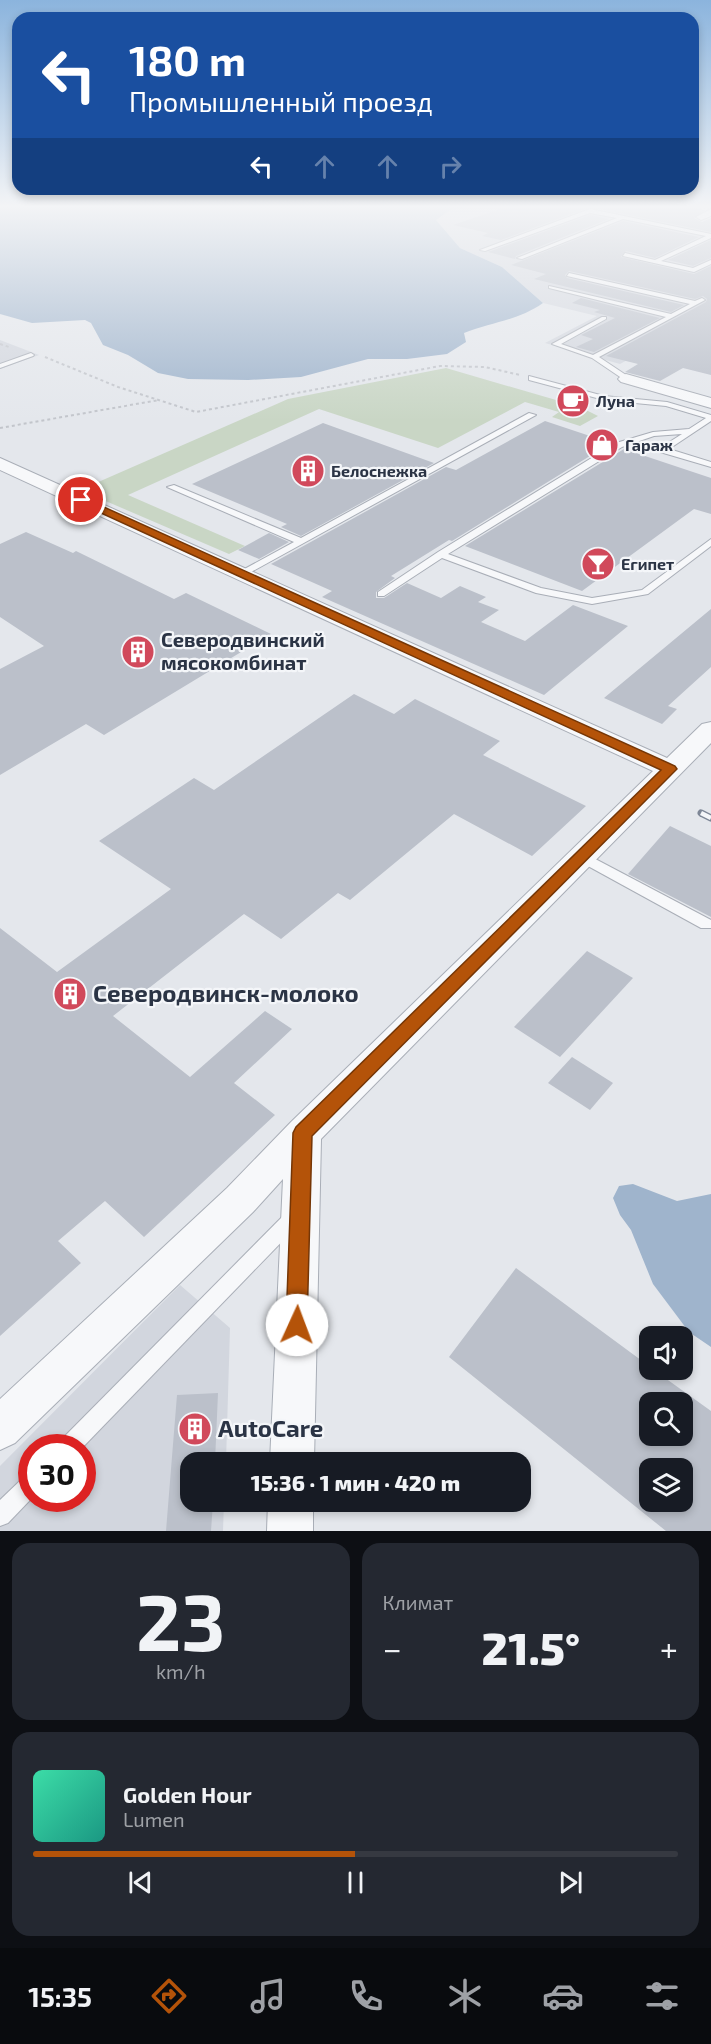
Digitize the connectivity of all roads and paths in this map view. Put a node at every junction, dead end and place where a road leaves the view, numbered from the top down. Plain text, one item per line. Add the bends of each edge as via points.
1 (588, 278) edge
2 (551, 287) dead end
3 (703, 299) edge
4 (671, 316) junction
5 (604, 318) dead end
6 (31, 356) joint
7 (594, 357) junction
8 (0, 366) edge
9 (532, 378) joint
10 (626, 379) joint
11 (708, 399) edge
12 (160, 400) junction
13 (532, 415) dead end
14 (711, 418) edge
15 (0, 428) edge
16 (691, 431) junction
17 (0, 463) edge
18 (711, 465) edge
19 (171, 487) dead end
20 (301, 541) junction
21 (711, 542) edge
22 (441, 554) junction
23 (242, 574) junction
24 (381, 594) dead end
25 (711, 729) edge
26 (670, 769) junction
27 (582, 856) junction
28 (706, 924) dead end
29 (303, 1133) junction
30 (300, 1210) junction
31 (0, 1428) edge
32 (81, 1434) edge
33 (292, 1452) edge
34 (18, 1497) edge
35 (291, 1512) edge
36 (0, 1515) edge
37 (290, 1531) edge

1 - 3 lane
2 - 4 lane
3 - 4 lane
4 - 7 lane
5 - 7 lane via 555,344
6 - 8 lane
6 - 12 path via 49,357 118,387
7 - 10 lane
9 - 12 path via 485,367 440,366 196,412
9 - 14 lane via 604,398 667,404
10 - 11 street
12 - 15 path
13 - 20 lane
14 - 16 lane
16 - 18 lane via 663,450
16 - 22 lane via 653,434 619,445
17 - 23 street
19 - 20 lane
20 - 23 lane
21 - 22 lane via 645,592 592,601 539,591
22 - 24 lane
23 - 26 street
25 - 26 street
26 - 27 street
27 - 28 lane
27 - 29 street
29 - 30 street
29 - 31 street via 240,1200
30 - 32 lane
30 - 33 street
34 - 36 lane
35 - 37 street

